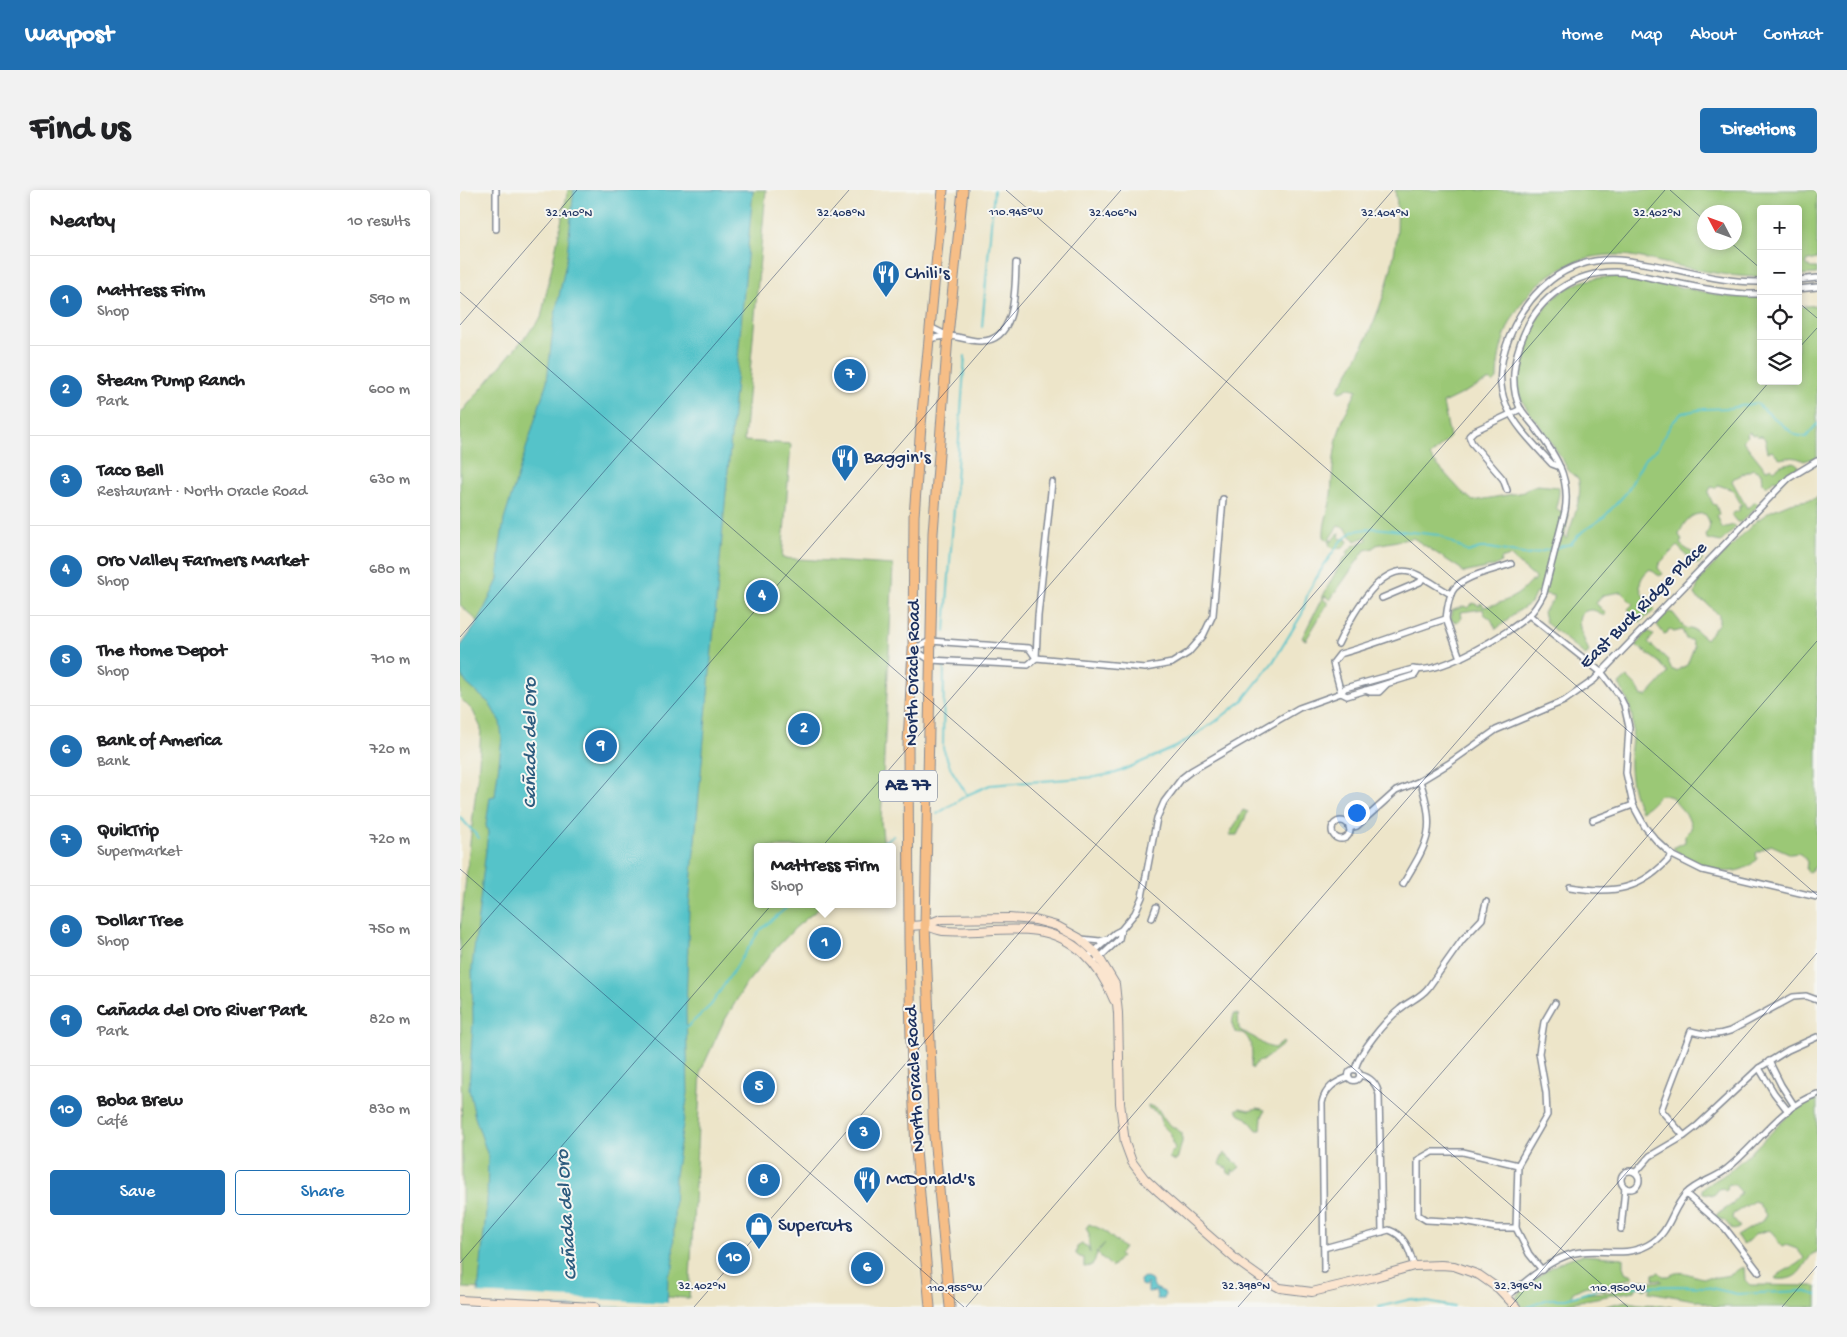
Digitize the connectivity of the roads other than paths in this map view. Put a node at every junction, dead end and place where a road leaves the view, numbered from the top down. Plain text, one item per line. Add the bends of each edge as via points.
1 (496, 190) edge
2 (943, 190) edge
3 (963, 190) edge
4 (496, 228) dead end
5 (1016, 263) dead end
6 (1817, 278) edge
7 (1802, 280) edge
8 (1757, 282) edge
9 (1817, 287) edge
10 (1802, 289) edge
11 (1757, 294) edge
12 (930, 327) junction
13 (948, 336) junction
14 (929, 339) junction
15 (1521, 408) junction
16 (1510, 413) junction
17 (1817, 461) edge
18 (1560, 467) junction
19 (1052, 482) dead end
20 (1507, 490) dead end
21 (1223, 499) dead end
22 (1511, 564) dead end
23 (1422, 579) junction
24 (1451, 594) junction
25 (1382, 598) dead end
26 (1529, 615) junction
27 (1446, 619) junction
28 (930, 641) junction
29 (1338, 644) dead end
30 (914, 649) junction
31 (1036, 658) junction
32 (1460, 658) junction
33 (930, 660) junction
34 (1418, 670) junction
35 (1602, 673) junction
36 (1341, 694) junction
37 (1420, 781) junction
38 (1633, 805) junction
39 (1593, 820) dead end
40 (1349, 828) dead end
41 (1672, 855) junction
42 (1403, 884) dead end
43 (1570, 887) dead end
44 (1817, 897) edge
45 (1486, 902) dead end
46 (1156, 907) dead end
47 (1152, 918) dead end
48 (925, 925) junction
49 (909, 926) junction
50 (1121, 930) junction
51 (1080, 938) junction
52 (1110, 938) junction
53 (1094, 958) junction
54 (1817, 1000) edge
55 (1555, 1003) dead end
56 (1817, 1037) edge
57 (1769, 1061) junction
58 (1759, 1068) junction
59 (1355, 1069) junction
60 (1360, 1075) junction
61 (1349, 1077) junction
62 (1817, 1094) edge
63 (1794, 1105) junction
64 (1788, 1111) junction
65 (1684, 1136) junction
66 (1518, 1165) junction
67 (1636, 1172) junction
68 (1625, 1188) junction
69 (1686, 1194) junction
70 (1516, 1228) junction
71 (1621, 1229) dead end
72 (1382, 1232) junction
73 (1324, 1248) junction
74 (1414, 1266) junction
75 (1324, 1270) dead end
76 (1542, 1270) junction
77 (1759, 1272) dead end
78 (1507, 1296) junction
79 (460, 1300) edge
80 (596, 1307) edge
81 (930, 1307) edge
82 (950, 1307) edge
83 (1516, 1307) edge

1 - 4 street
2 - 12 highway, North Oracle Road / AZ 77
3 - 13 highway, North Oracle Road / AZ 77
5 - 13 street via 1010,320 1002,332 993,339 980,341
6 - 7 street
8 - 16 street via 1726,280 1616,260 1564,271 1533,296 1515,322 1507,342 1501,387
9 - 10 street
11 - 15 street via 1724,292 1622,272 1571,282 1540,306 1522,339 1514,376 1515,393
12 - 13 street
12 - 14 highway, North Oracle Road / AZ 77
13 - 14 street
13 - 28 highway, North Oracle Road / AZ 77 via 933,533
14 - 30 highway, North Oracle Road / AZ 77 via 914,516
15 - 16 street
15 - 18 street
16 - 18 street via 1519,428 1552,464
16 - 20 street via 1469,436 1503,479
17 - 35 street, East Buck Ridge Place via 1789,478
18 - 26 street via 1568,498 1544,593
19 - 31 street
21 - 31 street via 1212,615 1203,636 1188,653 1172,663 1145,668
22 - 24 street via 1468,578 1455,586
23 - 24 street
23 - 25 street
23 - 29 street via 1409,572 1396,572 1379,580 1351,618
24 - 27 street
26 - 32 street via 1494,640
26 - 35 street
27 - 32 street
27 - 36 street via 1340,654 1333,664
28 - 30 street
28 - 31 street via 1029,648
28 - 33 highway, North Oracle Road / AZ 77
30 - 33 street
30 - 49 highway, North Oracle Road / AZ 77 via 908,743
31 - 33 street via 1028,665
32 - 34 street
33 - 48 highway, North Oracle Road / AZ 77
34 - 36 street via 1345,688
34 - 36 street via 1415,675 1347,696
35 - 37 street, East Buck Ridge Place via 1564,700 1496,730
35 - 38 street via 1619,695 1628,719 1626,773
36 - 50 street via 1299,708 1182,778 1164,802 1157,818 1142,897 1135,913
37 - 40 street, East Buck Ridge Place via 1396,791 1357,826
37 - 42 street via 1427,801 1429,830 1424,847
38 - 39 street
38 - 41 street via 1645,826
41 - 43 street via 1654,873 1631,885 1602,891
41 - 44 street via 1702,870
45 - 59 street via 1482,919 1462,940 1428,988 1392,1016 1359,1056
46 - 47 street
48 - 49 street
48 - 51 street via 941,919 1035,920 1057,926
48 - 53 street via 942,930 1034,930 1055,934
48 - 82 highway, North Oracle Road / AZ 77 via 934,1136
49 - 81 highway, North Oracle Road / AZ 77 via 916,1150
50 - 52 street
50 - 53 street via 1119,939
51 - 52 street via 1100,941
51 - 53 street
52 - 53 street
53 - 74 street via 1118,1013 1120,1103 1125,1143 1132,1162 1144,1178 1240,1263 1280,1288 1312,1292
54 - 65 street via 1806,996 1793,997 1720,1034 1704,1035 1691,1031 1661,1110
55 - 66 street via 1544,1022 1539,1053 1547,1115
56 - 57 street
57 - 58 street
57 - 63 street
58 - 64 street
58 - 65 street
59 - 60 street
59 - 61 street
60 - 61 street via 1356,1080
60 - 72 street via 1370,1079 1379,1095
61 - 73 street via 1333,1084 1325,1092 1322,1103
62 - 63 street
63 - 64 street
64 - 69 street via 1723,1172
65 - 67 street via 1650,1156
66 - 70 street
66 - 70 street via 1463,1152 1432,1152 1418,1160 1418,1215 1426,1220
67 - 68 street via 1627,1171 1623,1175
67 - 68 street via 1640,1177 1638,1186
68 - 71 street
69 - 76 street via 1668,1226 1648,1245 1630,1252 1582,1251 1555,1261
69 - 77 street via 1725,1228
70 - 76 street via 1529,1254
72 - 73 street
72 - 74 street via 1395,1232 1405,1240
73 - 75 street
74 - 78 street via 1441,1265 1466,1270 1479,1275
76 - 78 street
78 - 83 street
79 - 80 street

